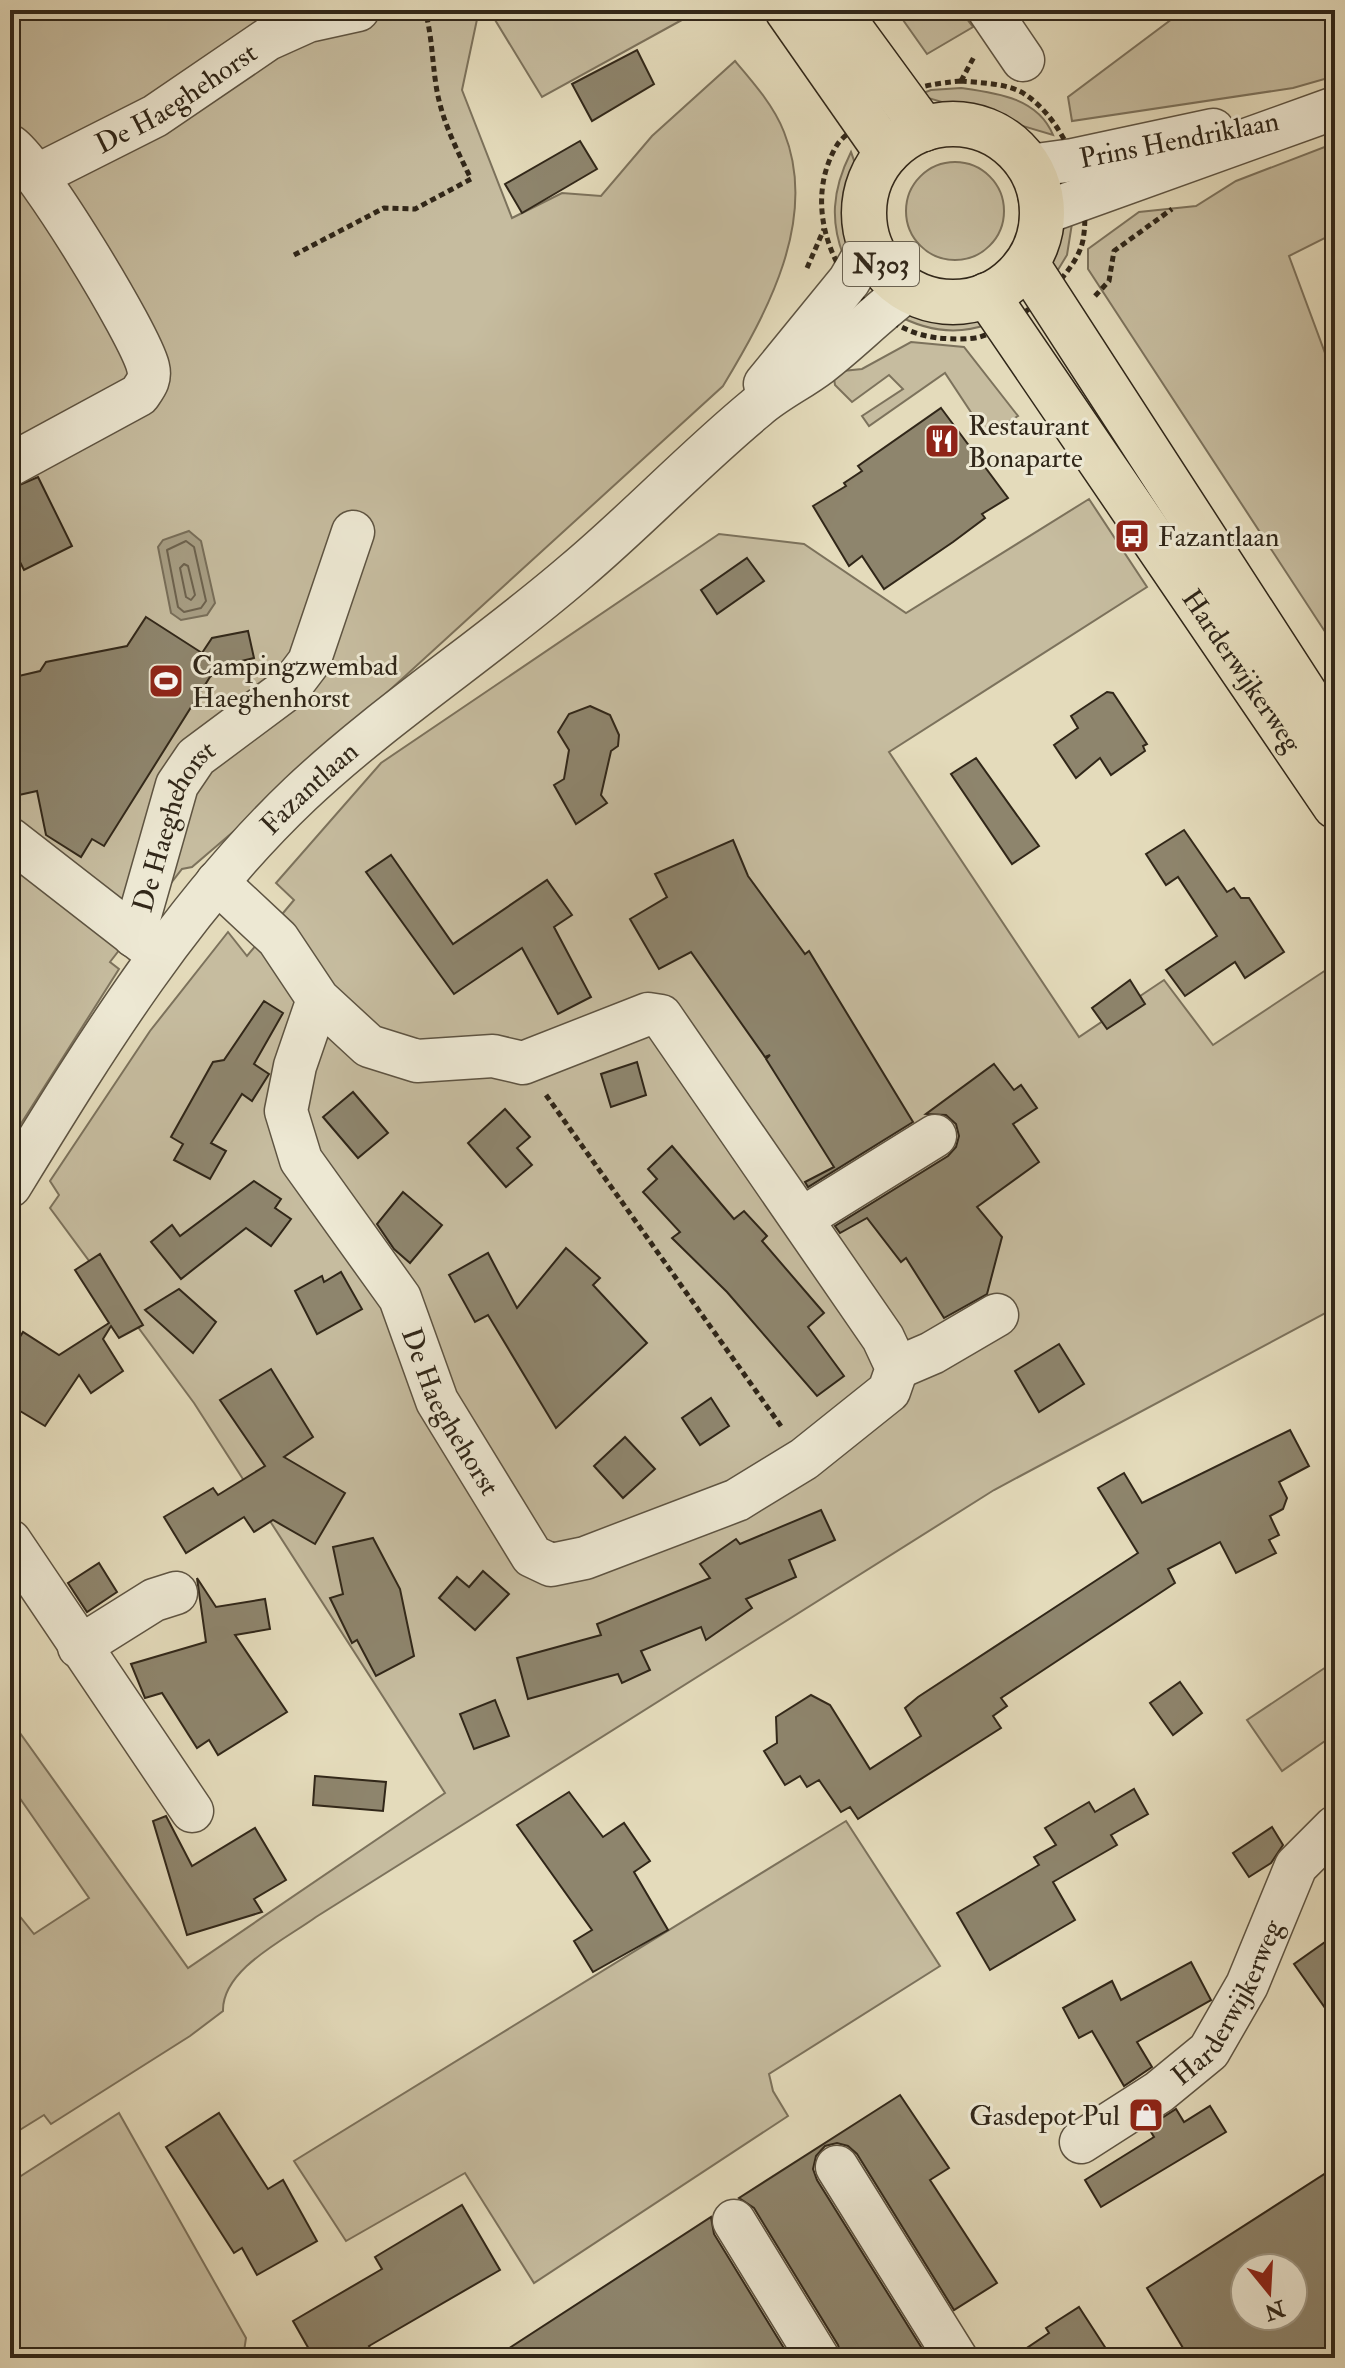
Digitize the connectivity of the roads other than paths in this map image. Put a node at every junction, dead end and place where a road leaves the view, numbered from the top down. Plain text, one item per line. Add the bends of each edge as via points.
1 (358, 10) edge
2 (787, 10) edge
3 (837, 10) edge
4 (989, 10) edge
5 (1023, 60) dead end
6 (1332, 109) edge
7 (924, 129) junction
8 (875, 137) junction
9 (24, 160) edge
10 (1070, 195) junction
11 (859, 263) junction
12 (1027, 264) junction
13 (987, 295) junction
14 (893, 302) junction
15 (728, 433) junction
16 (10, 465) edge
17 (353, 532) dead end
18 (1335, 740) edge
19 (1335, 806) edge
20 (10, 839) edge
21 (217, 882) junction
22 (146, 945) junction
23 (318, 999) junction
24 (935, 1136) dead end
25 (10, 1186) edge
26 (803, 1218) junction
27 (997, 1315) dead end
28 (897, 1368) junction
29 (10, 1541) edge
30 (176, 1593) dead end
31 (79, 1647) junction
32 (192, 1811) dead end
33 (1335, 1827) edge
34 (1081, 2142) dead end
35 (837, 2167) dead end
36 (734, 2221) dead end
37 (818, 2358) edge
38 (956, 2358) edge

1 - 9 street, De Haeghehorst via 308,21 268,39 155,116
2 - 8 main road
3 - 7 main road
4 - 5 street
6 - 10 street, Prins Hendriklaan
7 - 8 main road, N303
7 - 10 main road, N303 via 953,124 983,129 1009,143 1037,180
8 - 11 main road, N303
9 - 16 street, De Haeghehorst via 115,303 148,365 149,379 139,395
10 - 12 main road, N303
11 - 14 main road, N303 via 887,273
11 - 15 street, Fazantlaan
12 - 13 main road, N303
12 - 18 main road, Harderwijkerweg
13 - 14 main road, N303 via 961,302
13 - 19 main road, Harderwijkerweg
14 - 15 street, Fazantlaan
15 - 21 street, Fazantlaan via 552,592 334,764
17 - 22 street, De Haeghehorst via 309,662 290,687 196,757 177,785
20 - 22 street, De Haeghehorst
21 - 22 street, Fazantlaan
21 - 23 street, De Haeghehorst via 278,939
22 - 25 street, Fazantlaan via 116,1015
23 - 26 street, De Haeghehorst via 369,1046 417,1061 493,1056 523,1063 648,1014 661,1016
23 - 28 street, De Haeghehorst via 286,1111 301,1160 400,1298 437,1401 532,1556 551,1565 585,1558 737,1500 804,1459 889,1391
24 - 26 street
26 - 28 street via 883,1338
27 - 28 street
29 - 31 street
30 - 31 street via 154,1600
31 - 32 street
33 - 34 street, Harderwijkerweg via 1296,1866 1247,1985 1209,2051 1159,2092
35 - 38 street
36 - 37 street

